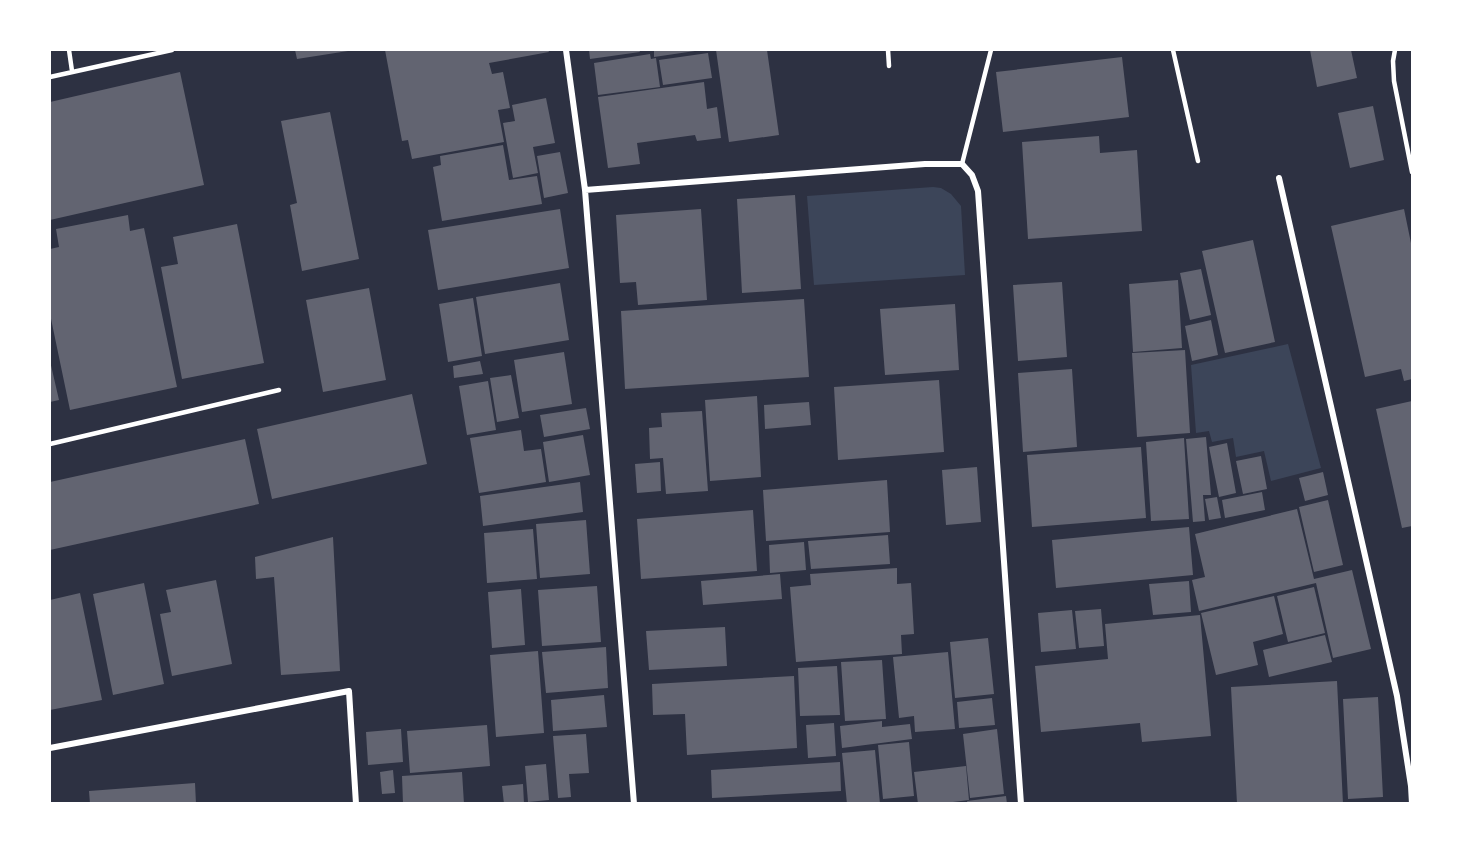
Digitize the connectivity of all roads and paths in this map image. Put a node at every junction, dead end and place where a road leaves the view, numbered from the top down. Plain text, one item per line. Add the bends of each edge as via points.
1 (69, 50) edge
2 (172, 50) edge
3 (566, 50) edge
4 (888, 50) edge
5 (991, 50) edge
6 (1173, 50) edge
7 (1395, 50) edge
8 (889, 66) dead end
9 (72, 71) junction
10 (50, 77) edge
11 (1198, 161) dead end
12 (962, 164) junction
13 (1413, 172) edge
14 (1280, 178) dead end
15 (585, 190) junction
16 (279, 390) dead end
17 (50, 444) edge
18 (50, 748) edge
19 (356, 804) edge
20 (634, 804) edge
21 (1021, 804) edge
22 (1413, 804) edge

1 - 9 lane
2 - 9 lane
3 - 15 street
4 - 8 lane
5 - 12 lane
6 - 11 lane
7 - 13 lane via 1394,81
9 - 10 lane
12 - 15 street
12 - 21 street via 978,191
14 - 22 street via 1397,696
15 - 20 street
16 - 17 lane
18 - 19 street via 349,691

